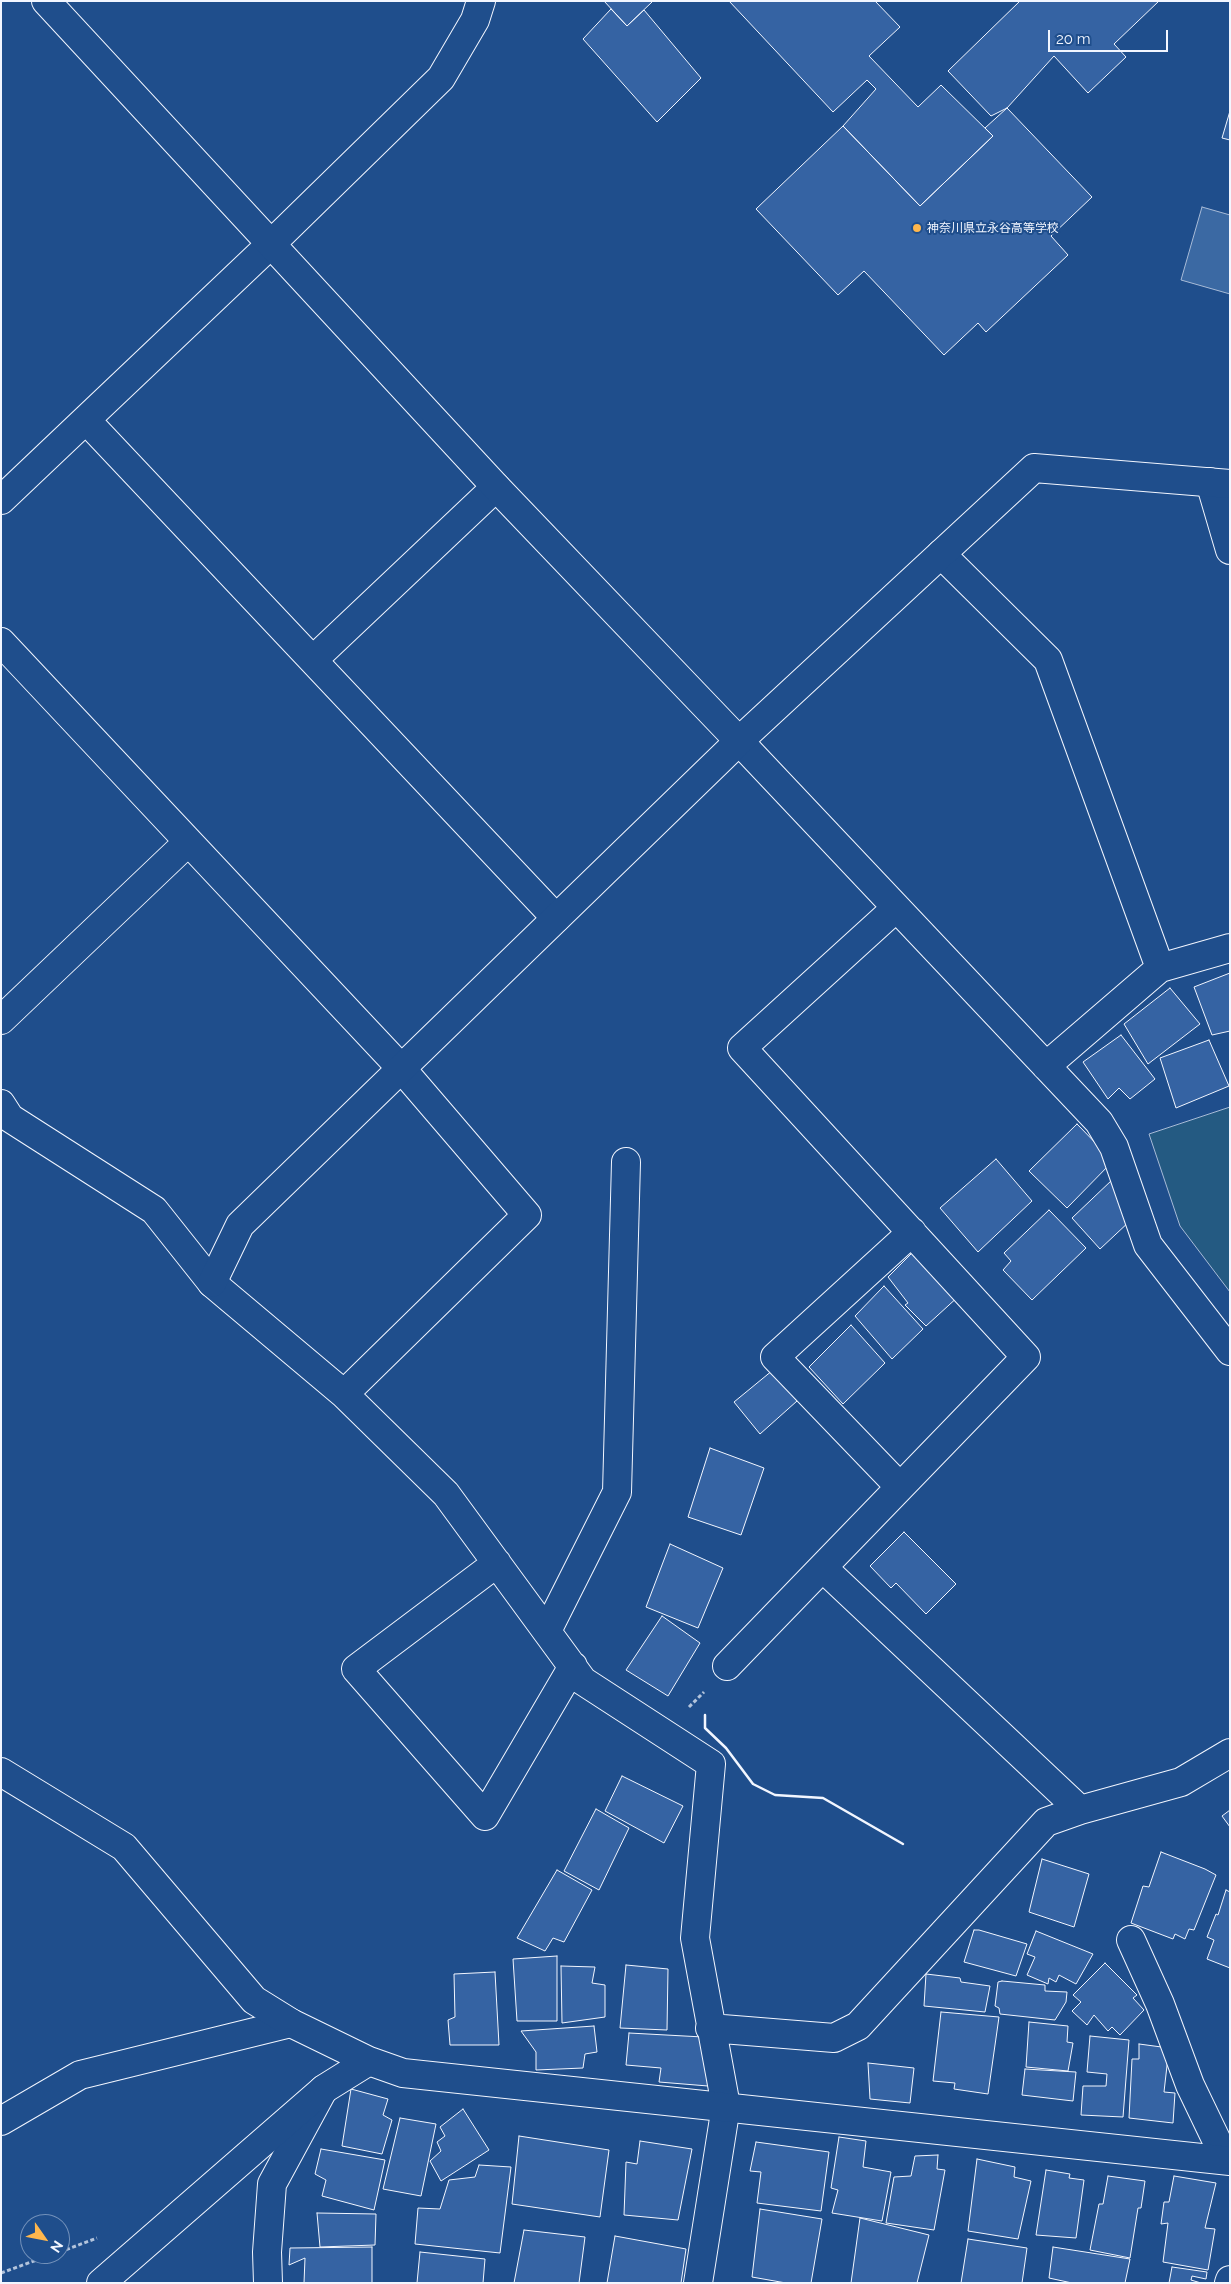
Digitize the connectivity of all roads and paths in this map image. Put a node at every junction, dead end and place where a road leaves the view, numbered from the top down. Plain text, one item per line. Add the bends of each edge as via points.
1 (481, 1) edge
2 (55, 4) edge
3 (271, 244) junction
4 (86, 420) junction
5 (1220, 483) edge
6 (496, 487) junction
7 (5, 490) edge
8 (1230, 550) edge
9 (941, 554) junction
10 (1, 642) edge
11 (313, 660) junction
12 (739, 741) junction
13 (188, 842) junction
14 (896, 908) junction
15 (556, 918) junction
16 (1230, 948) edge
17 (1160, 968) junction
18 (1, 1020) edge
19 (1046, 1066) junction
20 (401, 1068) junction
21 (1, 1104) edge
22 (626, 1162) dead end
23 (912, 1232) junction
24 (212, 1283) junction
25 (1230, 1351) edge
26 (344, 1394) junction
27 (900, 1487) junction
28 (497, 1563) junction
29 (823, 1568) junction
30 (547, 1631) junction
31 (572, 1666) junction
32 (728, 1666) joint
33 (665, 1734) junction
34 (1230, 1753) edge
35 (1, 1772) edge
36 (1080, 1810) junction
37 (1131, 1940) dead end
38 (291, 2023) junction
39 (710, 2028) junction
40 (369, 2061) junction
41 (324, 2089) junction
42 (726, 2106) junction
43 (1, 2121) edge
44 (1228, 2160) edge
45 (24, 2264) edge
46 (1, 2272) edge
47 (101, 2283) edge
48 (268, 2283) edge
49 (698, 2283) edge

1 - 3 street via 475,20 441,78
2 - 3 street
3 - 4 street
3 - 6 street
4 - 7 street
4 - 11 street
5 - 8 street
5 - 9 street via 1034,468
6 - 11 street
6 - 12 street
9 - 12 street
9 - 17 street via 1048,660
10 - 13 street
11 - 15 street
12 - 14 street
12 - 15 street
13 - 18 street
13 - 20 street
14 - 19 street
14 - 23 street via 742,1048
15 - 20 street
16 - 17 street
17 - 19 street
19 - 25 street via 1099,1122 1114,1147 1148,1246
20 - 24 street via 240,1225
20 - 26 street via 527,1215
21 - 24 street via 10,1118 154,1210
22 - 30 street via 617,1492
23 - 27 street via 1026,1357
23 - 27 street via 774,1357
24 - 26 street
26 - 28 street via 446,1494
27 - 29 street
28 - 30 street
28 - 31 street via 356,1669 484,1816
29 - 32 street
29 - 36 street
30 - 31 street
31 - 33 street via 584,1680
32 - 33 path
33 - 39 street via 712,1764 695,1938
34 - 36 street via 1181,1782
35 - 38 street via 124,1847 254,2000
36 - 39 street via 1046,1822 858,2026 834,2038
37 - 44 street via 1160,2004 1190,2085
38 - 40 street
38 - 43 street via 80,2075
39 - 42 street
40 - 41 street
40 - 42 street via 403,2073
41 - 47 street
41 - 48 street via 272,2184
42 - 44 street
42 - 49 street
45 - 46 path

